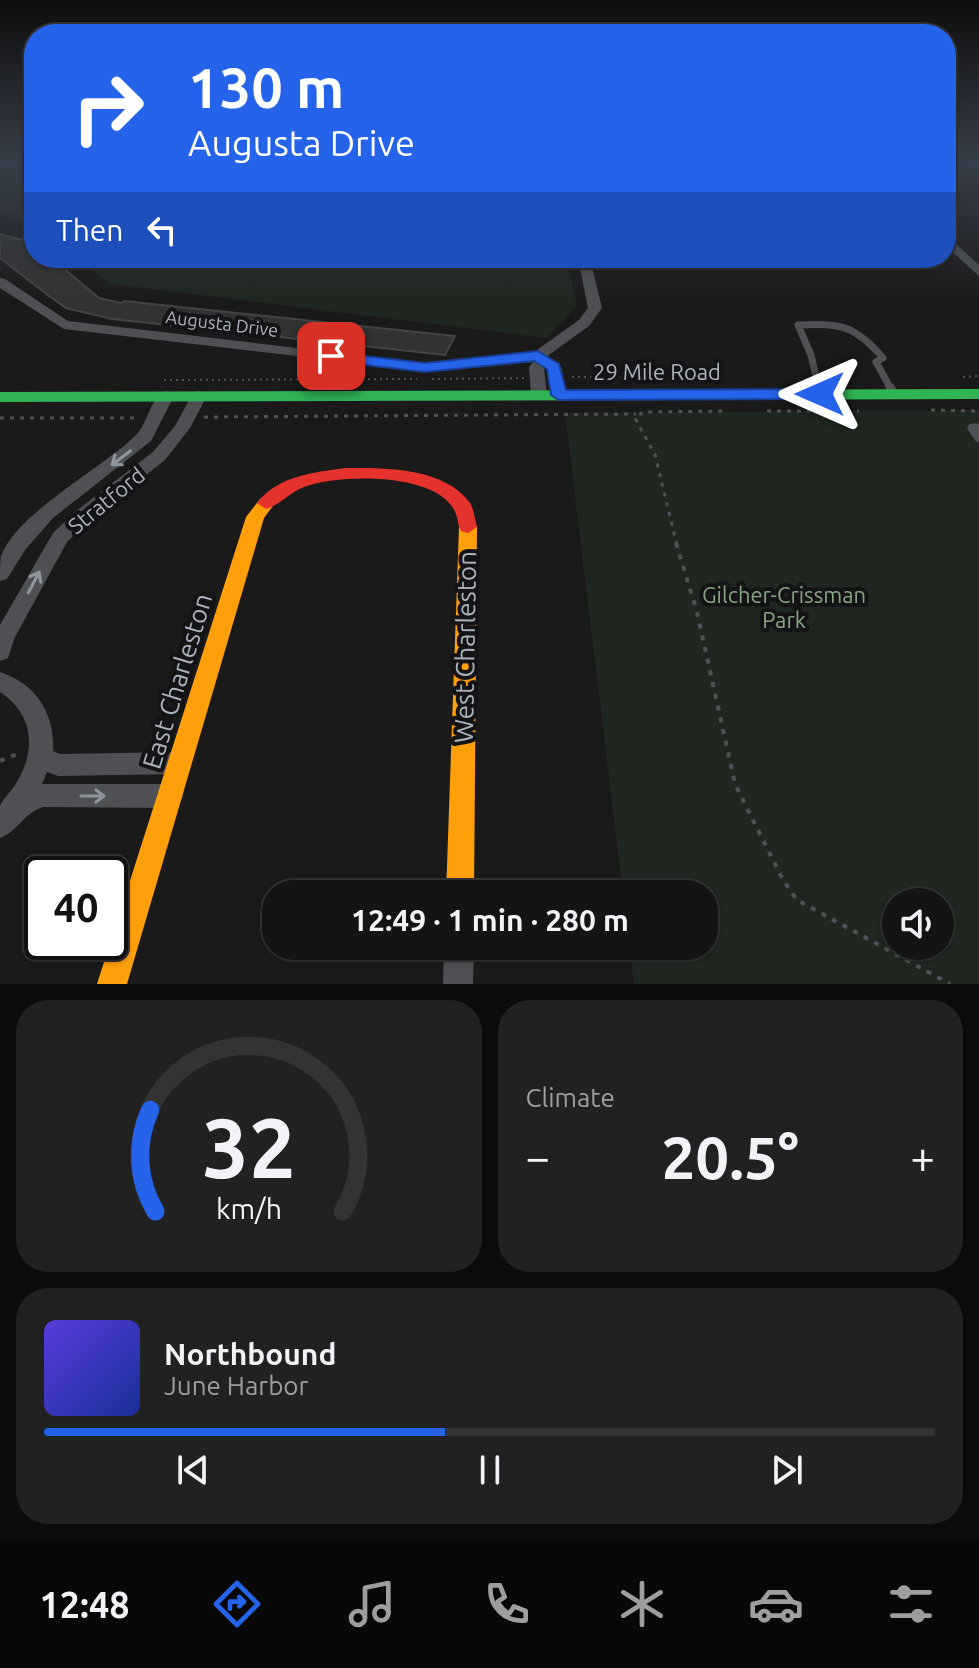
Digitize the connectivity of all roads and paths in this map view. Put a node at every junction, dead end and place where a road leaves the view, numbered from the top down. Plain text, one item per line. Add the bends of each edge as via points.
1 (956, 249) edge
2 (587, 268) edge
3 (979, 272) edge
4 (0, 282) edge
5 (539, 373) junction
6 (979, 376) edge
7 (632, 377) dead end
8 (963, 377) dead end
9 (154, 381) dead end
10 (557, 386) junction
11 (820, 394) junction
12 (894, 394) junction
13 (979, 394) edge
14 (166, 396) junction
15 (199, 396) junction
16 (0, 397) edge
17 (735, 410) dead end
18 (758, 410) dead end
19 (928, 410) dead end
20 (869, 411) dead end
21 (979, 411) edge
22 (638, 414) junction
23 (0, 418) edge
24 (156, 418) junction
25 (188, 418) junction
26 (979, 428) edge
27 (979, 438) edge
28 (369, 476) joint
29 (0, 574) edge
30 (0, 652) edge
31 (1, 674) edge
32 (40, 756) junction
33 (179, 763) junction
34 (170, 796) junction
35 (18, 804) junction
36 (0, 826) edge
37 (460, 880) edge
38 (459, 960) edge
39 (112, 984) edge
40 (458, 984) edge
41 (950, 984) edge

1 - 3 street
2 - 5 street via 595,300 591,319
4 - 5 street, Augusta Drive via 64,325 425,367
5 - 9 path
5 - 10 street, 29 Mile Road
5 - 10 street via 554,367
5 - 15 street, 29 Mile Road
6 - 8 path
7 - 10 path
10 - 11 street, 29 Mile Road
11 - 12 street, 29 Mile Road
11 - 12 lane via 798,325 840,323 866,337 883,358 876,362
12 - 13 street, 29 Mile Road
14 - 15 street, 29 Mile Road
14 - 16 street, 29 Mile Road
14 - 24 street, Stratford
15 - 25 street, Stratford
17 - 22 path
18 - 20 path
19 - 21 path
22 - 25 path
22 - 41 path via 636,422 655,455 697,612 735,784 783,880 809,908
23 - 24 path
24 -> 29 street, Stratford via 134,448 30,530
30 -> 25 street, Stratford via 60,538 159,456
26 - 27 lane via 972,428
28 - 33 street, East Charleston via 301,482 261,506
28 - 37 street, West Charleston via 412,476 440,484 459,498 468,518
31 - 32 street via 37,710 43,739
32 - 33 street via 58,765
32 - 35 street
33 - 34 street, East Charleston
35 -> 34 street via 43,795
34 - 39 street, East Charleston
35 - 36 street
38 - 40 street

